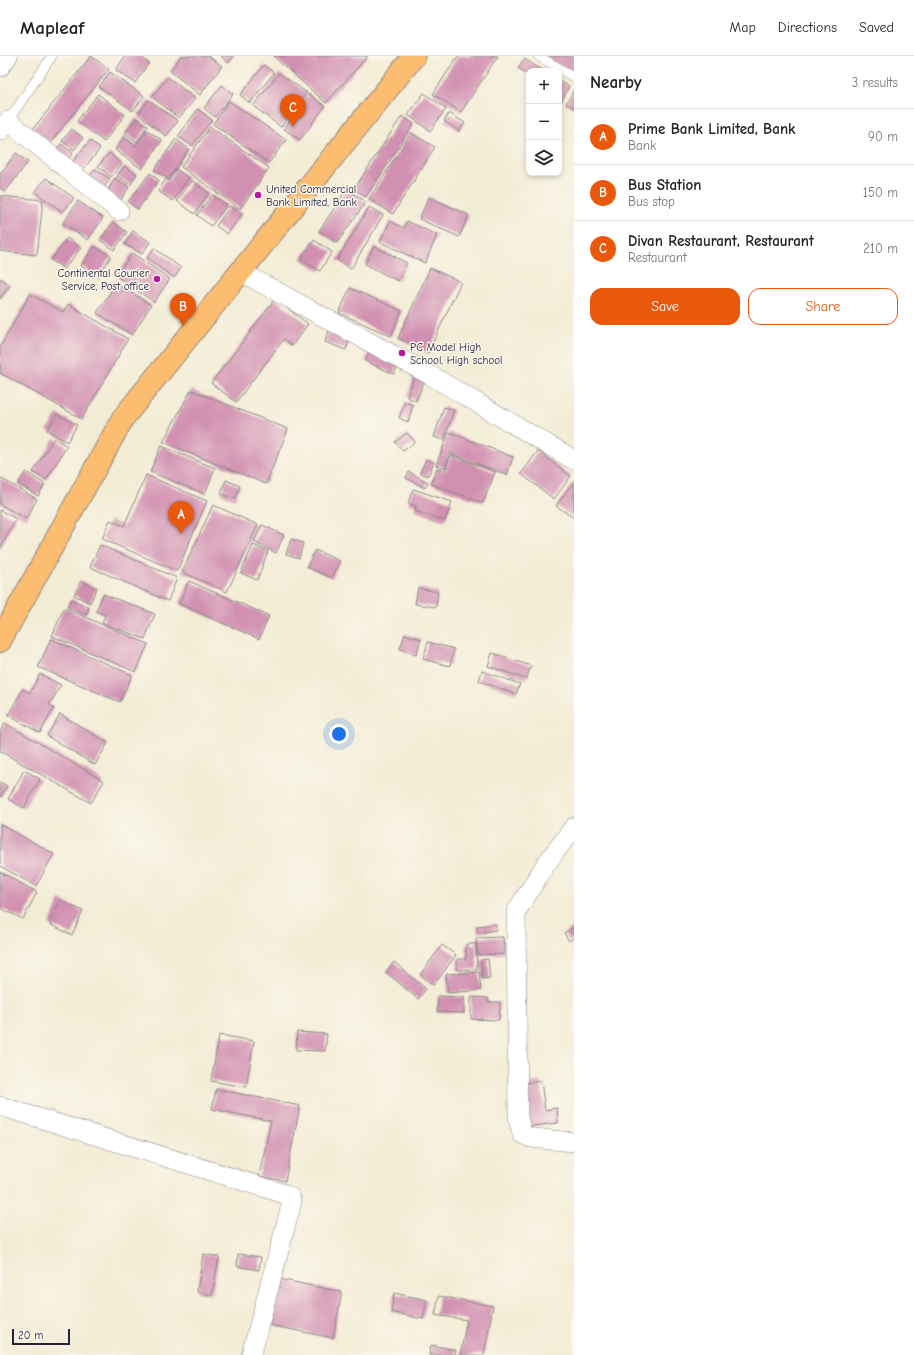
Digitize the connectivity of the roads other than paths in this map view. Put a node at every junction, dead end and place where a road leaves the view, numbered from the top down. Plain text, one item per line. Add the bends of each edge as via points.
1 (8, 56) edge
2 (52, 56) edge
3 (414, 56) edge
4 (538, 56) edge
5 (0, 67) edge
6 (574, 77) edge
7 (4, 126) edge
8 (119, 211) dead end
9 (241, 272) junction
10 (574, 460) edge
11 (0, 641) edge
12 (574, 827) edge
13 (0, 1106) edge
14 (574, 1142) edge
15 (250, 1355) edge

1 - 5 street
2 - 7 lane
3 - 9 main road
4 - 6 lane
7 - 8 street
9 - 10 street via 430,375
9 - 11 main road via 123,418
12 - 14 street via 546,864 516,912 518,1117 522,1134 531,1138
13 - 15 street via 290,1197 292,1202

